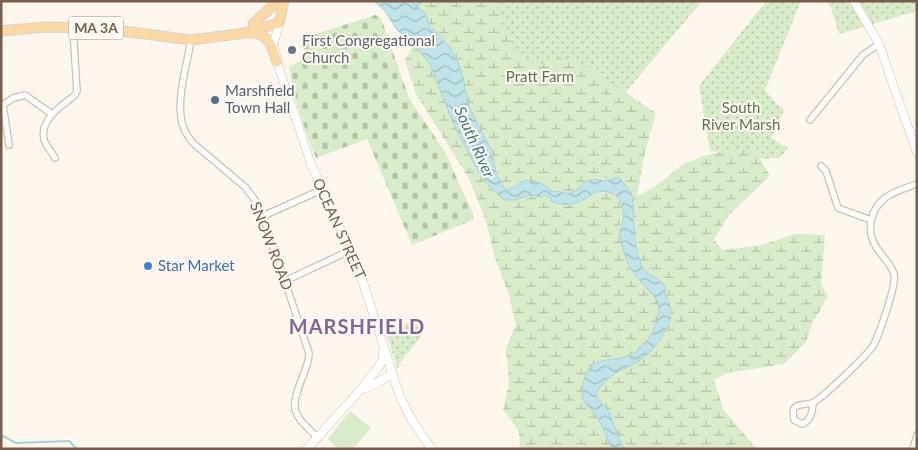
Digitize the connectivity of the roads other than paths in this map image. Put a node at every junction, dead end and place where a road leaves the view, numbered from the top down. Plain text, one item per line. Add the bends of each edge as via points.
1 (278, 1) edge
2 (284, 1) edge
3 (854, 1) edge
4 (279, 23) junction
5 (254, 24) junction
6 (73, 28) junction
7 (1, 31) edge
8 (245, 33) junction
9 (230, 35) junction
10 (191, 40) junction
11 (879, 44) junction
12 (277, 62) junction
13 (52, 114) junction
14 (810, 120) dead end
15 (9, 145) dead end
16 (917, 153) edge
17 (55, 158) dead end
18 (821, 166) dead end
19 (917, 184) edge
20 (321, 190) junction
21 (264, 216) junction
22 (870, 220) junction
23 (351, 250) junction
24 (285, 281) junction
25 (383, 347) junction
26 (392, 374) junction
27 (370, 378) junction
28 (361, 389) junction
29 (813, 403) dead end
30 (917, 435) edge
31 (318, 438) junction
32 (307, 449) edge
33 (432, 449) edge
34 (913, 449) edge

1 - 5 main road, MA 3A
2 - 4 main road, OCEAN STREET
3 - 11 main road
4 - 5 main road, MA 3A
4 - 8 main road, MA 3A
4 - 12 main road, OCEAN STREET via 274,43
5 - 9 main road, MA 3A
6 - 7 main road, MA 3A
6 - 10 main road, MA 3A via 131,31
6 - 13 street via 77,90
8 - 9 main road, MA 3A
8 - 12 main road via 260,34 267,39
9 - 10 main road, MA 3A
10 - 21 street, SNOW ROAD via 181,98 184,129 193,143 245,186
11 - 14 street via 863,54
11 - 16 main road
12 - 20 main road, OCEAN STREET
13 - 15 street via 25,95 3,105
13 - 17 street via 44,129 44,142
18 - 22 street via 826,171 838,208
19 - 22 street via 885,198
20 - 21 street
20 - 23 main road, OCEAN STREET
21 - 24 street, SNOW ROAD
22 - 29 street via 874,244 894,273 892,293 871,349
23 - 24 street
23 - 25 main road, OCEAN STREET
24 - 31 street, SNOW ROAD via 309,353 296,393 295,410
25 - 26 main road, OCEAN STREET
25 - 27 main road via 381,363
26 - 27 main road
26 - 28 main road
26 - 33 main road, OCEAN STREET via 406,410
27 - 28 main road
28 - 31 main road
30 - 34 street
31 - 32 main road

